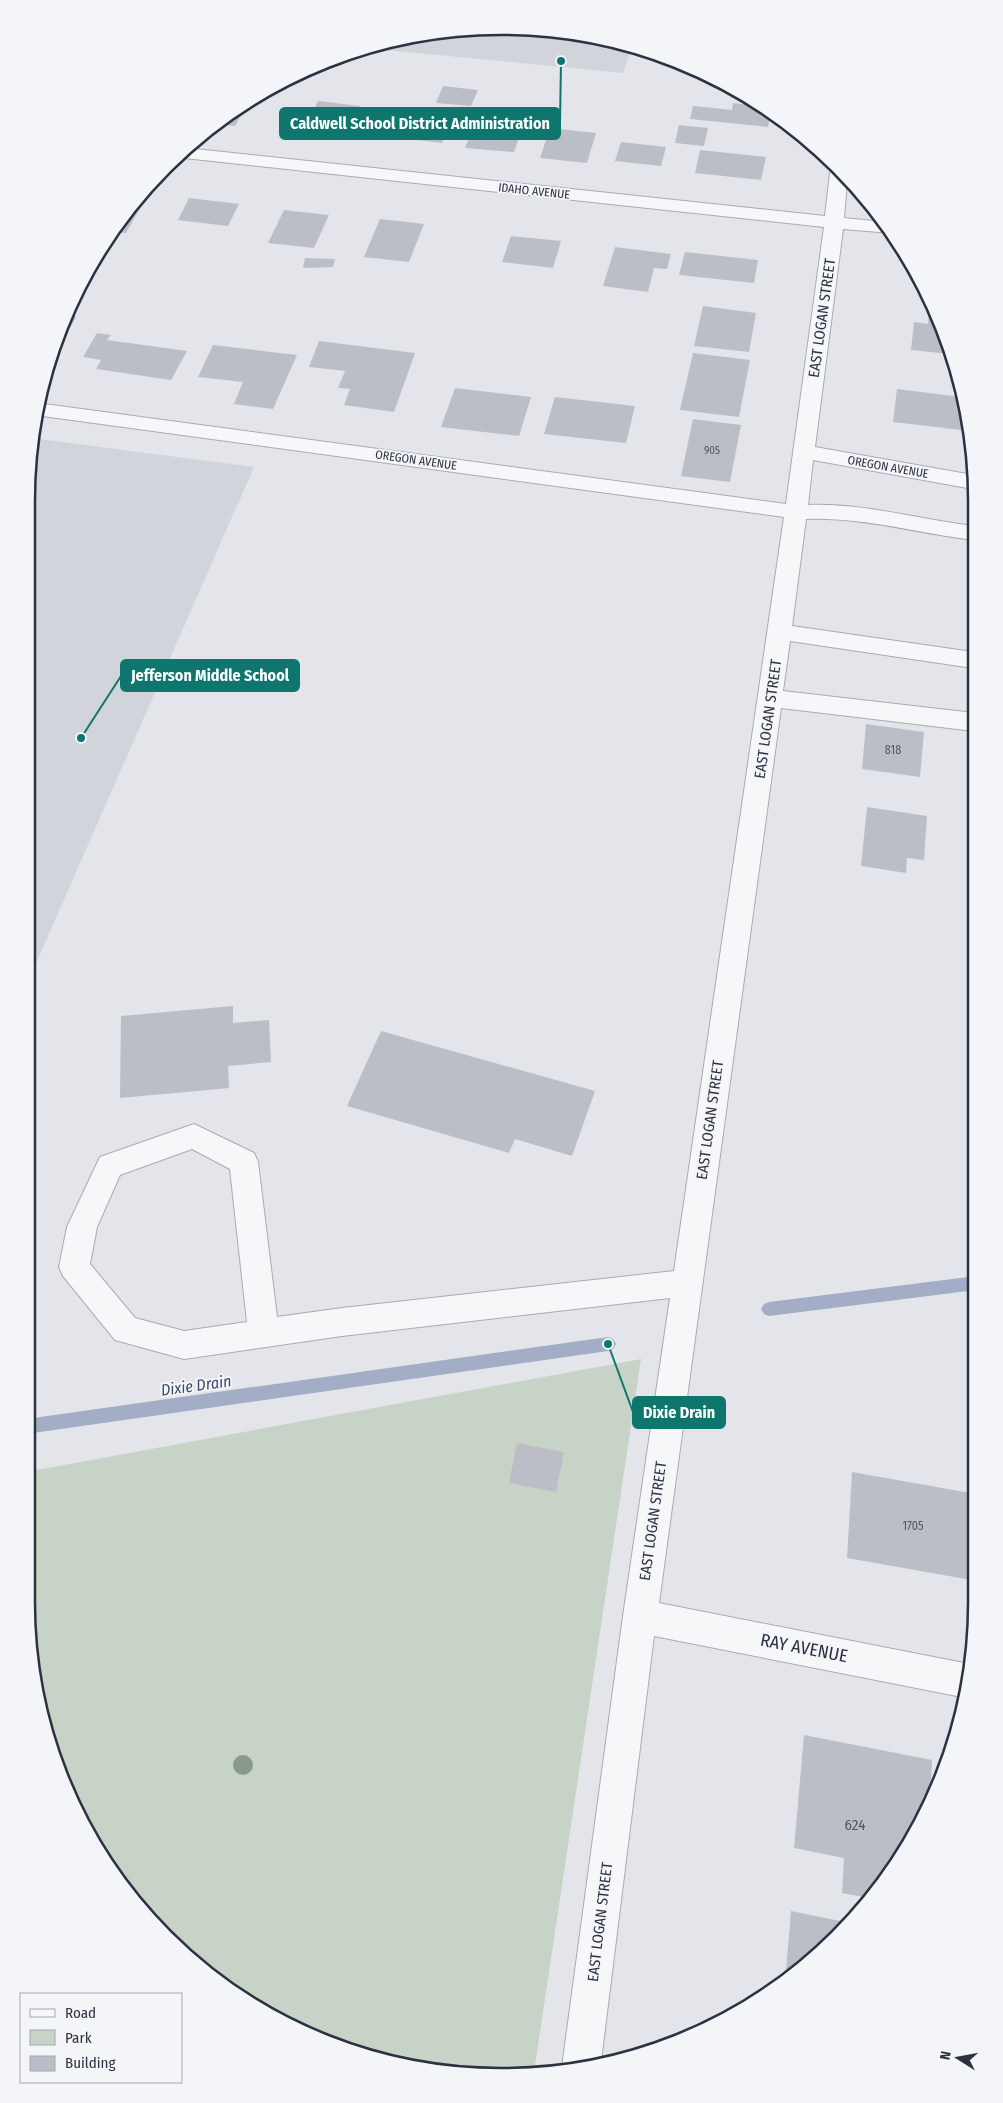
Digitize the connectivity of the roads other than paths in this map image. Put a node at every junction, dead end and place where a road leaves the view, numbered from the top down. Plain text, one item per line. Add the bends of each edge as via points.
1 (191, 154) edge
2 (838, 180) edge
3 (834, 223) junction
4 (878, 227) edge
5 (44, 410) edge
6 (804, 452) junction
7 (967, 481) edge
8 (796, 512) junction
9 (968, 532) edge
10 (780, 632) junction
11 (968, 659) edge
12 (771, 698) junction
13 (968, 721) edge
14 (686, 1283) junction
15 (264, 1333) junction
16 (640, 1616) junction
17 (961, 1679) edge
18 (582, 2061) edge

1 - 3 street, IDAHO AVENUE
2 - 3 street, EAST LOGAN STREET
3 - 4 street, IDAHO AVENUE
3 - 6 street, EAST LOGAN STREET
5 - 8 street, OREGON AVENUE
6 - 7 street, OREGON AVENUE
6 - 8 street, EAST LOGAN STREET
8 - 9 street, OREGON AVENUE via 838,511
8 - 10 street, EAST LOGAN STREET
10 - 11 street
10 - 12 street, EAST LOGAN STREET
12 - 13 street
12 - 14 street, EAST LOGAN STREET
14 - 15 street
14 - 16 street, EAST LOGAN STREET
15 - 15 street via 184,1346 126,1330 74,1266 82,1227 110,1166 194,1136 244,1162
16 - 17 street, RAY AVENUE
16 - 18 street, EAST LOGAN STREET

